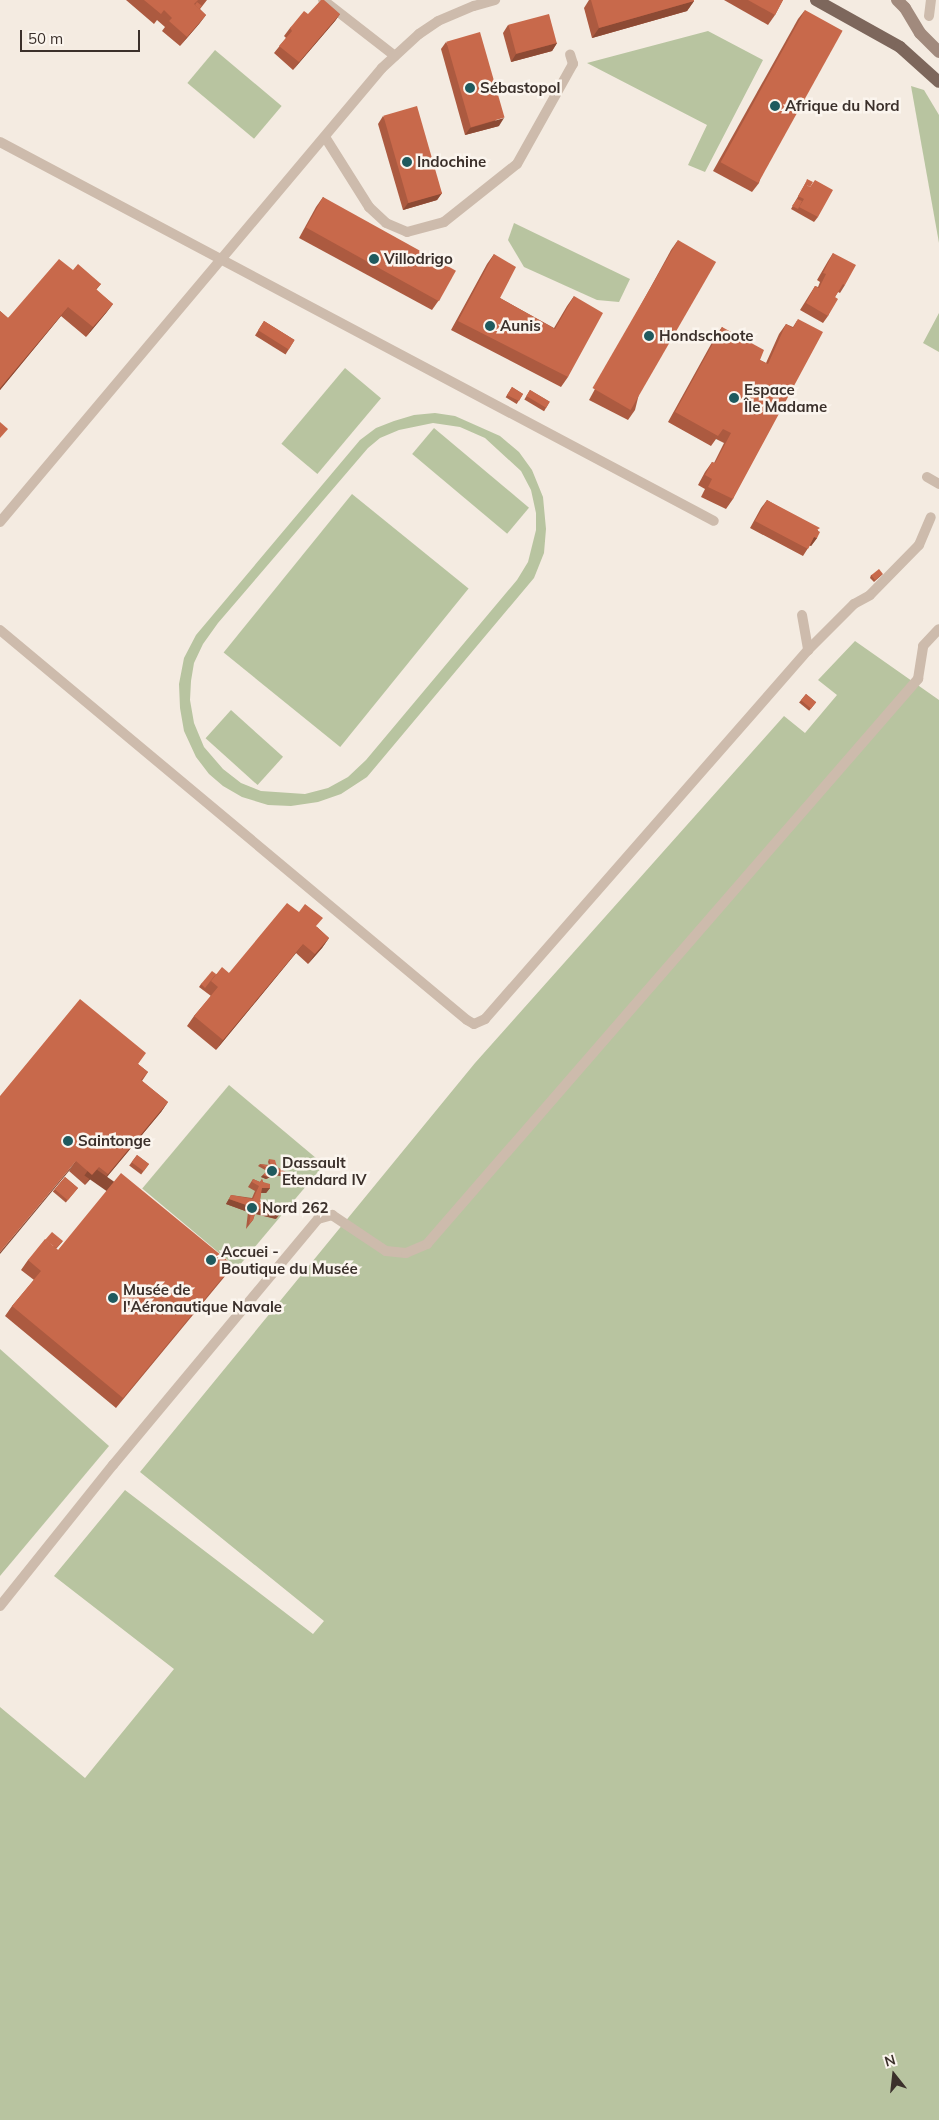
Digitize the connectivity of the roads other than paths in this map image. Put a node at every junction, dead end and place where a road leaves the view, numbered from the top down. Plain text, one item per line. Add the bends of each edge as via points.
1 (323, 0) edge
2 (495, 0) edge
3 (816, 0) edge
4 (896, 0) edge
5 (931, 0) edge
6 (929, 16) dead end
7 (939, 52) edge
8 (570, 54) dead end
9 (395, 56) junction
10 (939, 82) edge
11 (325, 136) junction
12 (0, 142) edge
13 (222, 259) junction
14 (927, 477) dead end
15 (939, 484) edge
16 (931, 517) dead end
17 (714, 521) dead end
18 (0, 522) edge
19 (802, 615) dead end
20 (939, 629) edge
21 (0, 630) edge
22 (808, 650) junction
23 (0, 1606) edge

1 - 9 lane
2 - 9 lane via 438,21
3 - 10 main road via 900,47
4 - 7 street via 905,8 920,33
5 - 6 lane
8 - 11 lane via 573,64 517,164 444,222 407,232 386,224 369,207
9 - 11 lane
11 - 13 lane
12 - 13 lane
13 - 17 lane
13 - 18 lane
14 - 15 lane
16 - 22 lane via 919,546
19 - 22 lane
20 - 23 lane via 923,646 918,678 427,1244 406,1253 386,1251 332,1214 318,1219 119,1457
21 - 22 lane via 474,1024 485,1019

